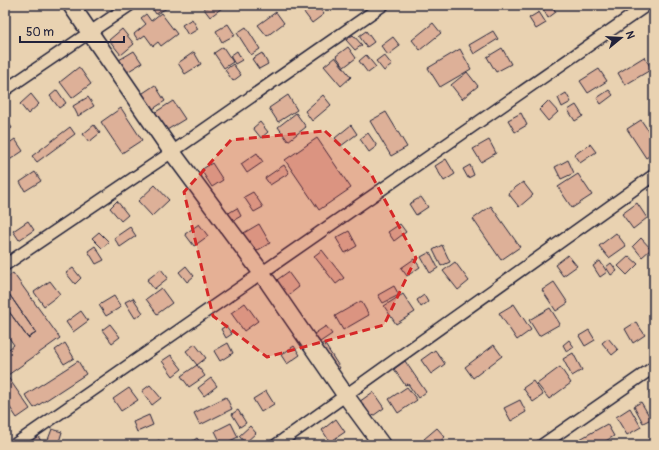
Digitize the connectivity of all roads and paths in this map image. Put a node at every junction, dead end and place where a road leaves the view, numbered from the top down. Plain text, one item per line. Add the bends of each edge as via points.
1 (71, 5) edge
2 (130, 5) edge
3 (383, 5) edge
4 (647, 5) edge
5 (90, 33) junction
6 (5, 90) edge
7 (172, 152) junction
8 (654, 175) edge
9 (5, 265) edge
10 (261, 272) junction
11 (654, 367) edge
12 (346, 396) junction
13 (14, 445) edge
14 (276, 445) edge
15 (382, 445) edge
16 (542, 445) edge

1 - 5 street
2 - 5 street
3 - 7 street
4 - 10 street
5 - 6 street
5 - 7 street
7 - 9 street
7 - 10 street
8 - 12 street
10 - 12 street
10 - 13 street
11 - 16 street
12 - 14 street
12 - 15 street

